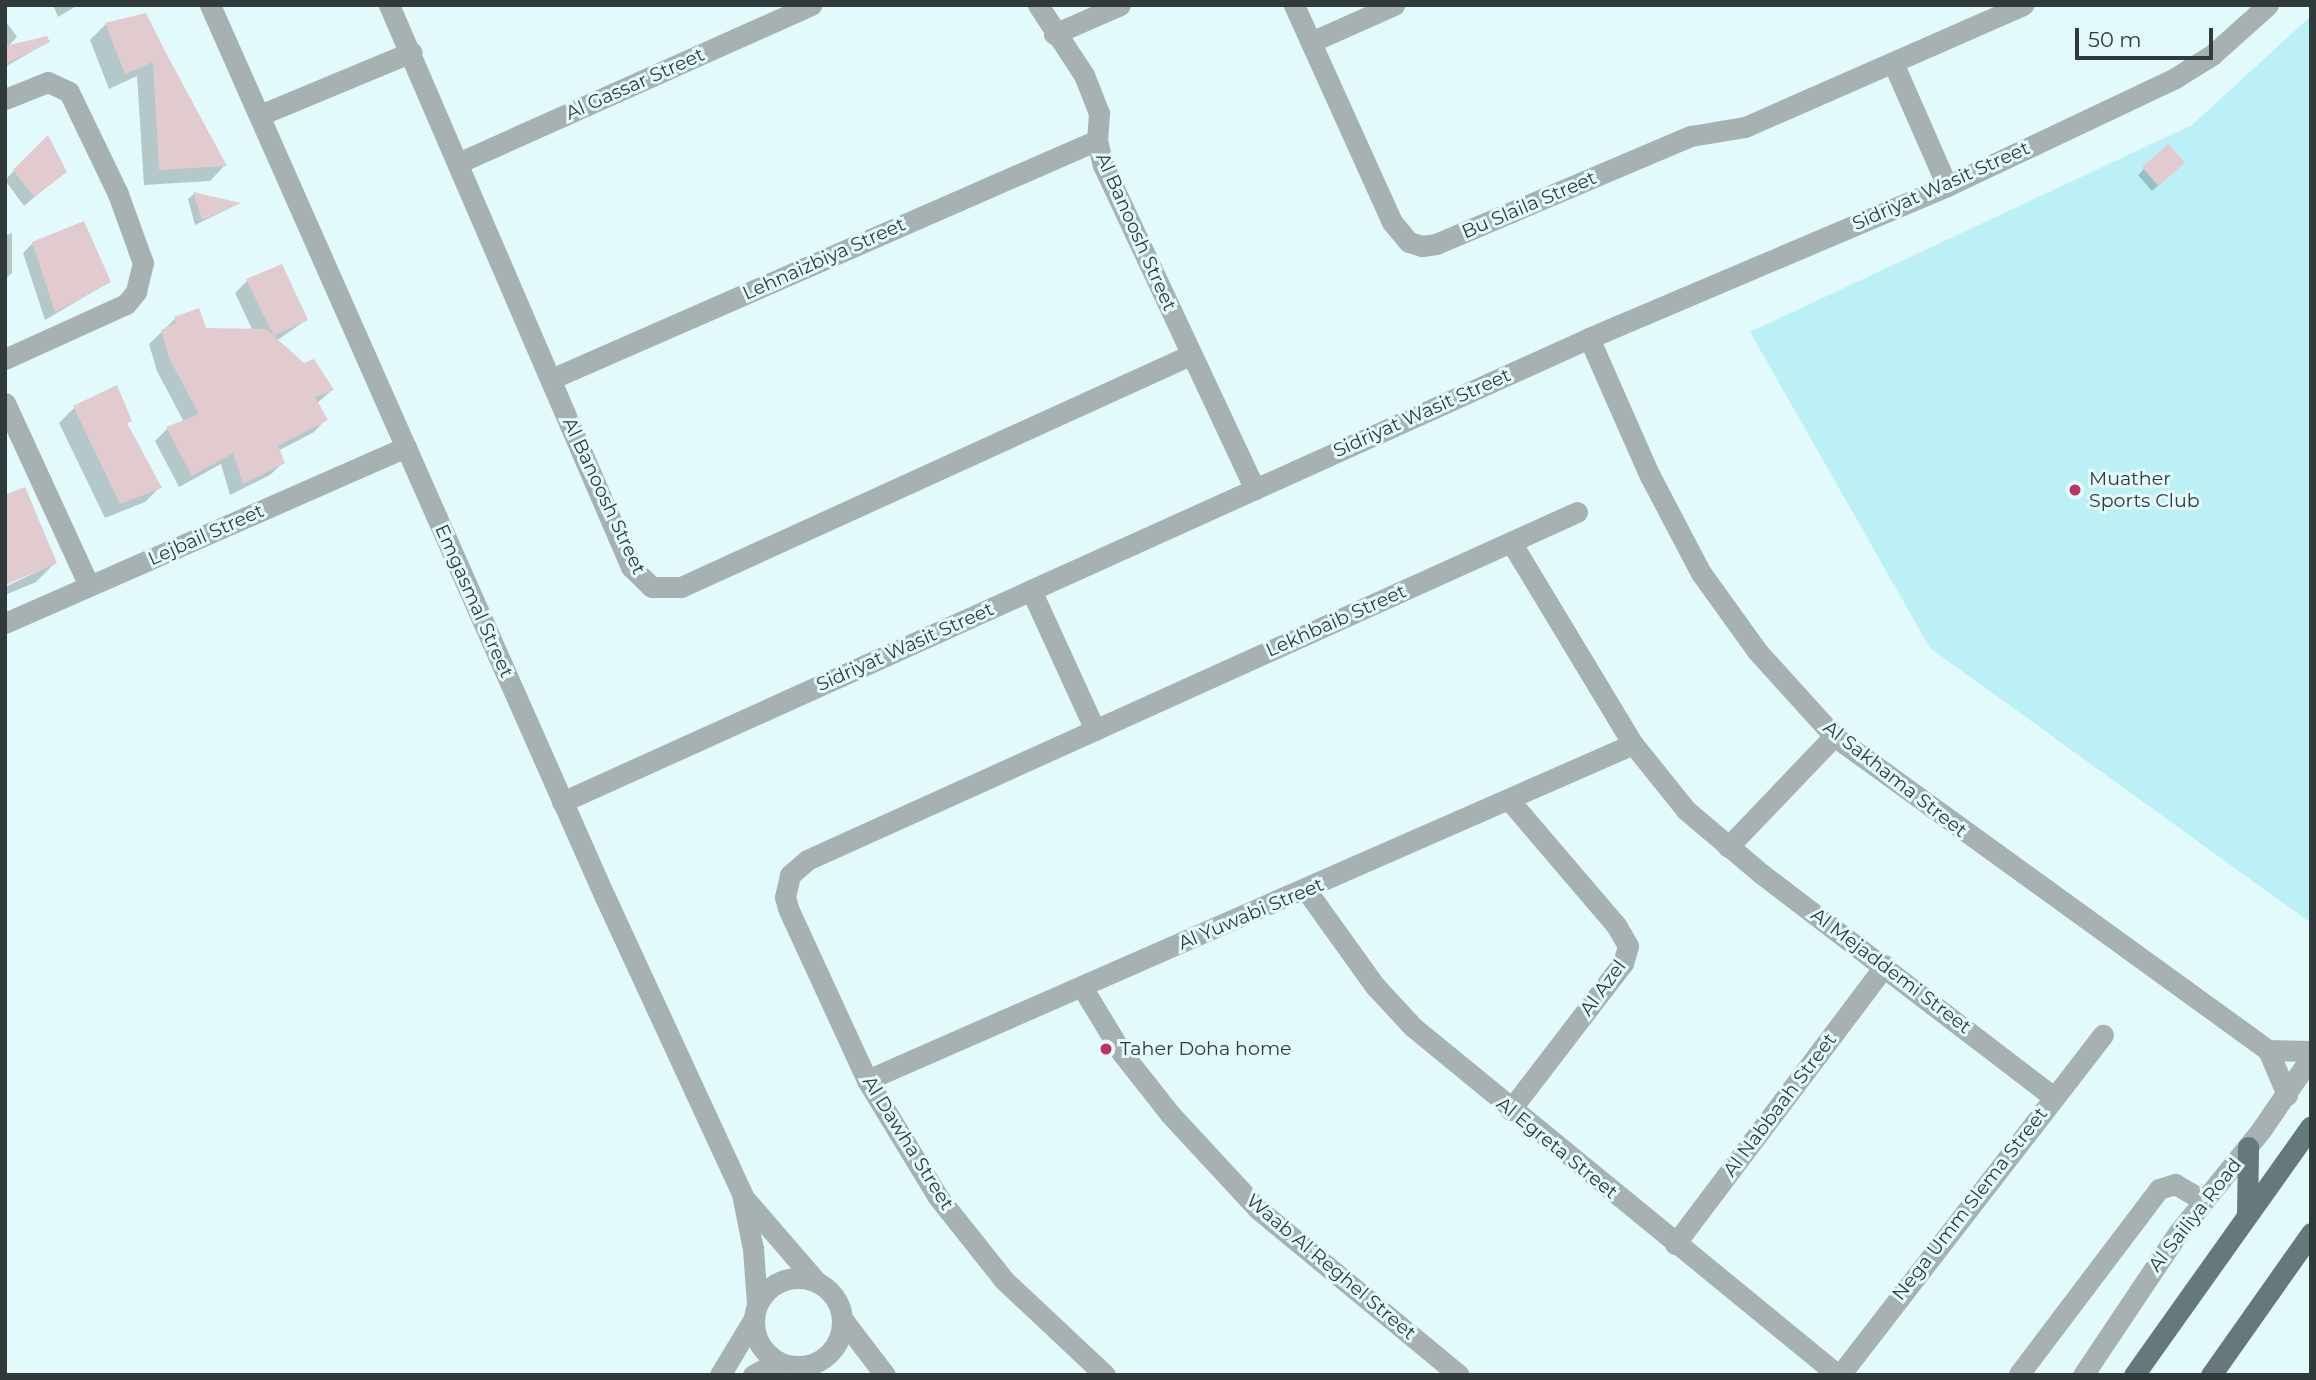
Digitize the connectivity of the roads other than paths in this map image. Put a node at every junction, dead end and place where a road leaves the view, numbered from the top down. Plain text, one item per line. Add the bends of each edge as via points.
1 (210, 5) edge
2 (389, 5) edge
3 (811, 5) edge
4 (1038, 5) edge
5 (1120, 5) edge
6 (1294, 5) edge
7 (1394, 5) edge
8 (2023, 5) edge
9 (2268, 5) edge
10 (1054, 34) junction
11 (1311, 42) junction
12 (411, 52) junction
13 (1894, 65) junction
14 (5, 99) edge
15 (260, 115) junction
16 (1097, 140) junction
17 (458, 163) junction
18 (1947, 186) junction
19 (1589, 338) junction
20 (1190, 355) junction
21 (5, 359) edge
22 (551, 379) junction
23 (5, 403) edge
24 (406, 447) junction
25 (1255, 489) junction
26 (1577, 512) dead end
27 (1511, 542) junction
28 (89, 586) junction
29 (1031, 590) junction
30 (5, 623) edge
31 (1095, 730) junction
32 (1833, 736) junction
33 (1633, 744) junction
34 (1510, 801) junction
35 (562, 802) junction
36 (1728, 847) junction
37 (1306, 890) junction
38 (788, 908) joint
39 (1885, 965) junction
40 (1082, 987) junction
41 (2103, 1035) dead end
42 (2268, 1050) junction
43 (2311, 1051) edge
44 (2311, 1057) edge
45 (867, 1080) junction
46 (2287, 1095) junction
47 (2053, 1097) junction
48 (1510, 1110) junction
49 (2311, 1126) edge
50 (2248, 1147) junction
51 (742, 1195) junction
52 (2203, 1200) junction
53 (2246, 1218) junction
54 (2311, 1233) edge
55 (1675, 1244) junction
56 (815, 1280) junction
57 (755, 1311) junction
58 (843, 1320) junction
59 (777, 1362) junction
60 (810, 1365) junction
61 (2019, 1374) edge
62 (720, 1375) edge
63 (753, 1375) edge
64 (831, 1375) edge
65 (885, 1375) edge
66 (1105, 1375) edge
67 (1459, 1375) edge
68 (1839, 1375) edge
69 (2083, 1375) edge
70 (2133, 1375) edge
71 (2211, 1375) edge

1 - 15 street, Emgasmal Street
2 - 12 street, Al Banoosh Street
3 - 17 street, Al Gassar Street
4 - 10 street, Al Banoosh Street
5 - 10 street
6 - 11 street, Bu Slaila Street
7 - 11 street
8 - 13 street, Bu Slaila Street
9 - 18 street, Sidriyat Wasit Street via 2212,55 2175,78
10 - 16 street, Al Banoosh Street via 1074,59 1093,96
11 - 13 street, Bu Slaila Street via 1392,222 1409,242 1422,246 1691,136 1745,127
12 - 15 street
12 - 17 street, Al Banoosh Street
13 - 18 street
14 - 21 street via 48,82 69,92 118,194 143,263 136,292 126,304
15 - 24 street, Emgasmal Street
16 - 20 street, Al Banoosh Street via 1102,165
16 - 22 street, Lehnaizbiya Street
17 - 22 street, Al Banoosh Street
18 - 19 street, Sidriyat Wasit Street
19 - 25 street, Sidriyat Wasit Street
19 - 32 street, Al Sakhama Street via 1650,476 1700,573 1757,651
20 - 22 street, Al Banoosh Street via 671,590 652,587 636,576
20 - 25 street, Al Banoosh Street
23 - 28 street
24 - 28 street, Lejbail Street
24 - 35 street, Emgasmal Street
25 - 29 street, Sidriyat Wasit Street
26 - 27 street, Lekhbaib Street
27 - 31 street, Lekhbaib Street
27 - 33 street, Al Mejaddemi Street
28 - 30 street, Lejbail Street
29 - 31 street
29 - 35 street, Sidriyat Wasit Street
31 - 38 street, Lekhbaib Street via 807,860 790,875
32 - 36 street
32 - 42 street, Al Sakhama Street
33 - 34 street, Al Yuwabi Street
33 - 36 street, Al Mejaddemi Street via 1686,810
34 - 37 street, Al Yuwabi Street
34 - 48 street, Al Azel via 1616,925 1628,946 1623,963
35 - 51 street, Emgasmal Street
36 - 39 street, Al Mejaddemi Street
37 - 40 street, Al Yuwabi Street
37 - 48 street, Al Egreta Street via 1394,1007
38 - 45 street, Al Dawha Street
39 - 47 street, Al Mejaddemi Street
39 - 55 street, Al Nabbaah Street
40 - 45 street, Al Yuwabi Street
40 - 67 street, Waab Al Reghel Street via 1122,1053 1170,1114 1259,1209
41 - 47 street, Nega Umm Slema Street
42 - 43 street
42 - 46 street
44 - 46 street, Al Sailiya Road
45 - 66 street, Al Dawha Street via 938,1197 1004,1280
46 - 50 street, Al Sailiya Road
47 - 68 street, Nega Umm Slema Street
48 - 55 street, Al Egreta Street
49 - 53 main road, Al Sailiya Road
50 - 52 street, Al Sailiya Road
50 - 53 main road
51 - 56 street, Emgasmal Street
51 - 57 street, Emgasmal Street via 753,1249
52 - 61 street via 2175,1184 2159,1189
52 - 69 street, Al Sailiya Road
53 - 70 main road, Al Sailiya Road
54 - 71 main road
55 - 68 street, Al Egreta Street
56 - 57 street via 781,1280
56 - 58 street via 839,1303
57 - 59 street via 764,1351
57 - 62 street
58 - 60 street via 834,1348
58 - 65 street
59 - 60 street
59 - 63 street
60 - 64 street

